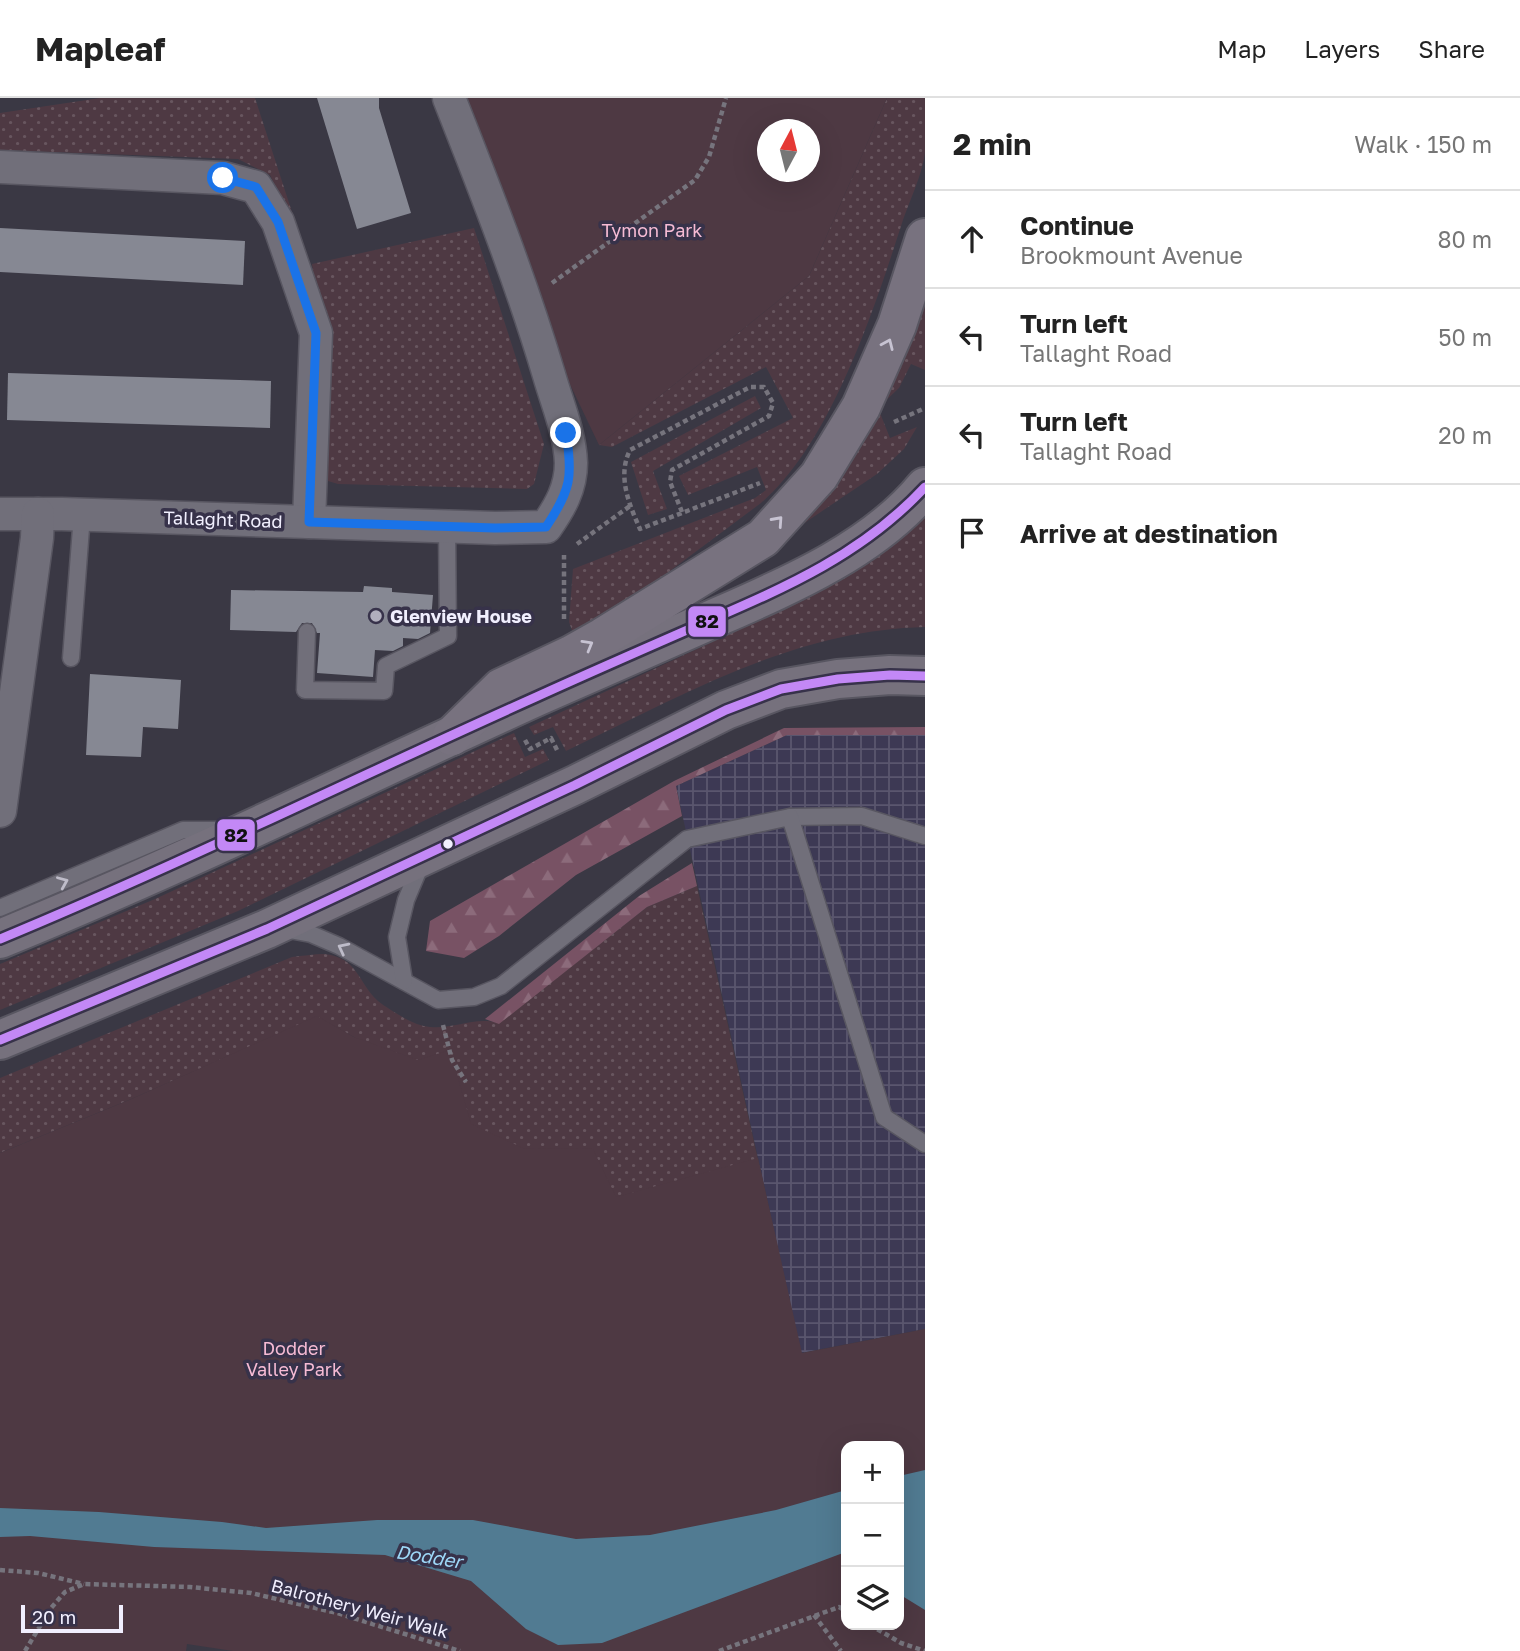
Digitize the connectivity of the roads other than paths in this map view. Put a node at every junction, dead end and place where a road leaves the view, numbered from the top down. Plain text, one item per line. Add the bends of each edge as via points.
1 (449, 98) edge
2 (0, 167) edge
3 (925, 238) edge
4 (925, 487) edge
5 (0, 514) edge
6 (38, 514) junction
7 (82, 515) junction
8 (309, 522) junction
9 (447, 526) junction
10 (307, 632) dead end
11 (71, 658) dead end
12 (925, 676) edge
13 (452, 736) junction
14 (0, 811) edge
15 (790, 817) junction
16 (249, 830) junction
17 (917, 834) edge
18 (425, 856) junction
19 (0, 908) edge
20 (267, 929) junction
21 (0, 939) edge
22 (404, 981) junction
23 (0, 1040) edge
24 (925, 1144) edge

1 - 9 street, Tallaght Road via 531,315 571,463 568,487 546,527
2 - 8 street via 223,178 256,187 278,222 316,333
13 -> 3 highway via 501,688 593,643 763,538 819,476 861,407 897,325
4 - 13 main road via 878,531 829,564
5 - 6 street, Tallaght Road
6 - 7 street, Tallaght Road
6 - 14 street
7 - 8 street, Tallaght Road
7 - 11 lane
8 - 9 street, Tallaght Road
9 - 10 lane via 448,636 386,666 384,691 305,690
12 - 18 main road via 838,679 781,689 726,710
13 - 16 main road
15 - 17 lane via 862,816
15 - 22 lane via 687,839 500,986 474,997 438,1000
15 - 24 lane via 884,1117
19 -> 16 lane via 183,830
16 - 21 main road
18 - 20 main road
18 - 22 lane via 406,900 397,937
22 -> 20 lane via 311,934
20 - 23 main road

